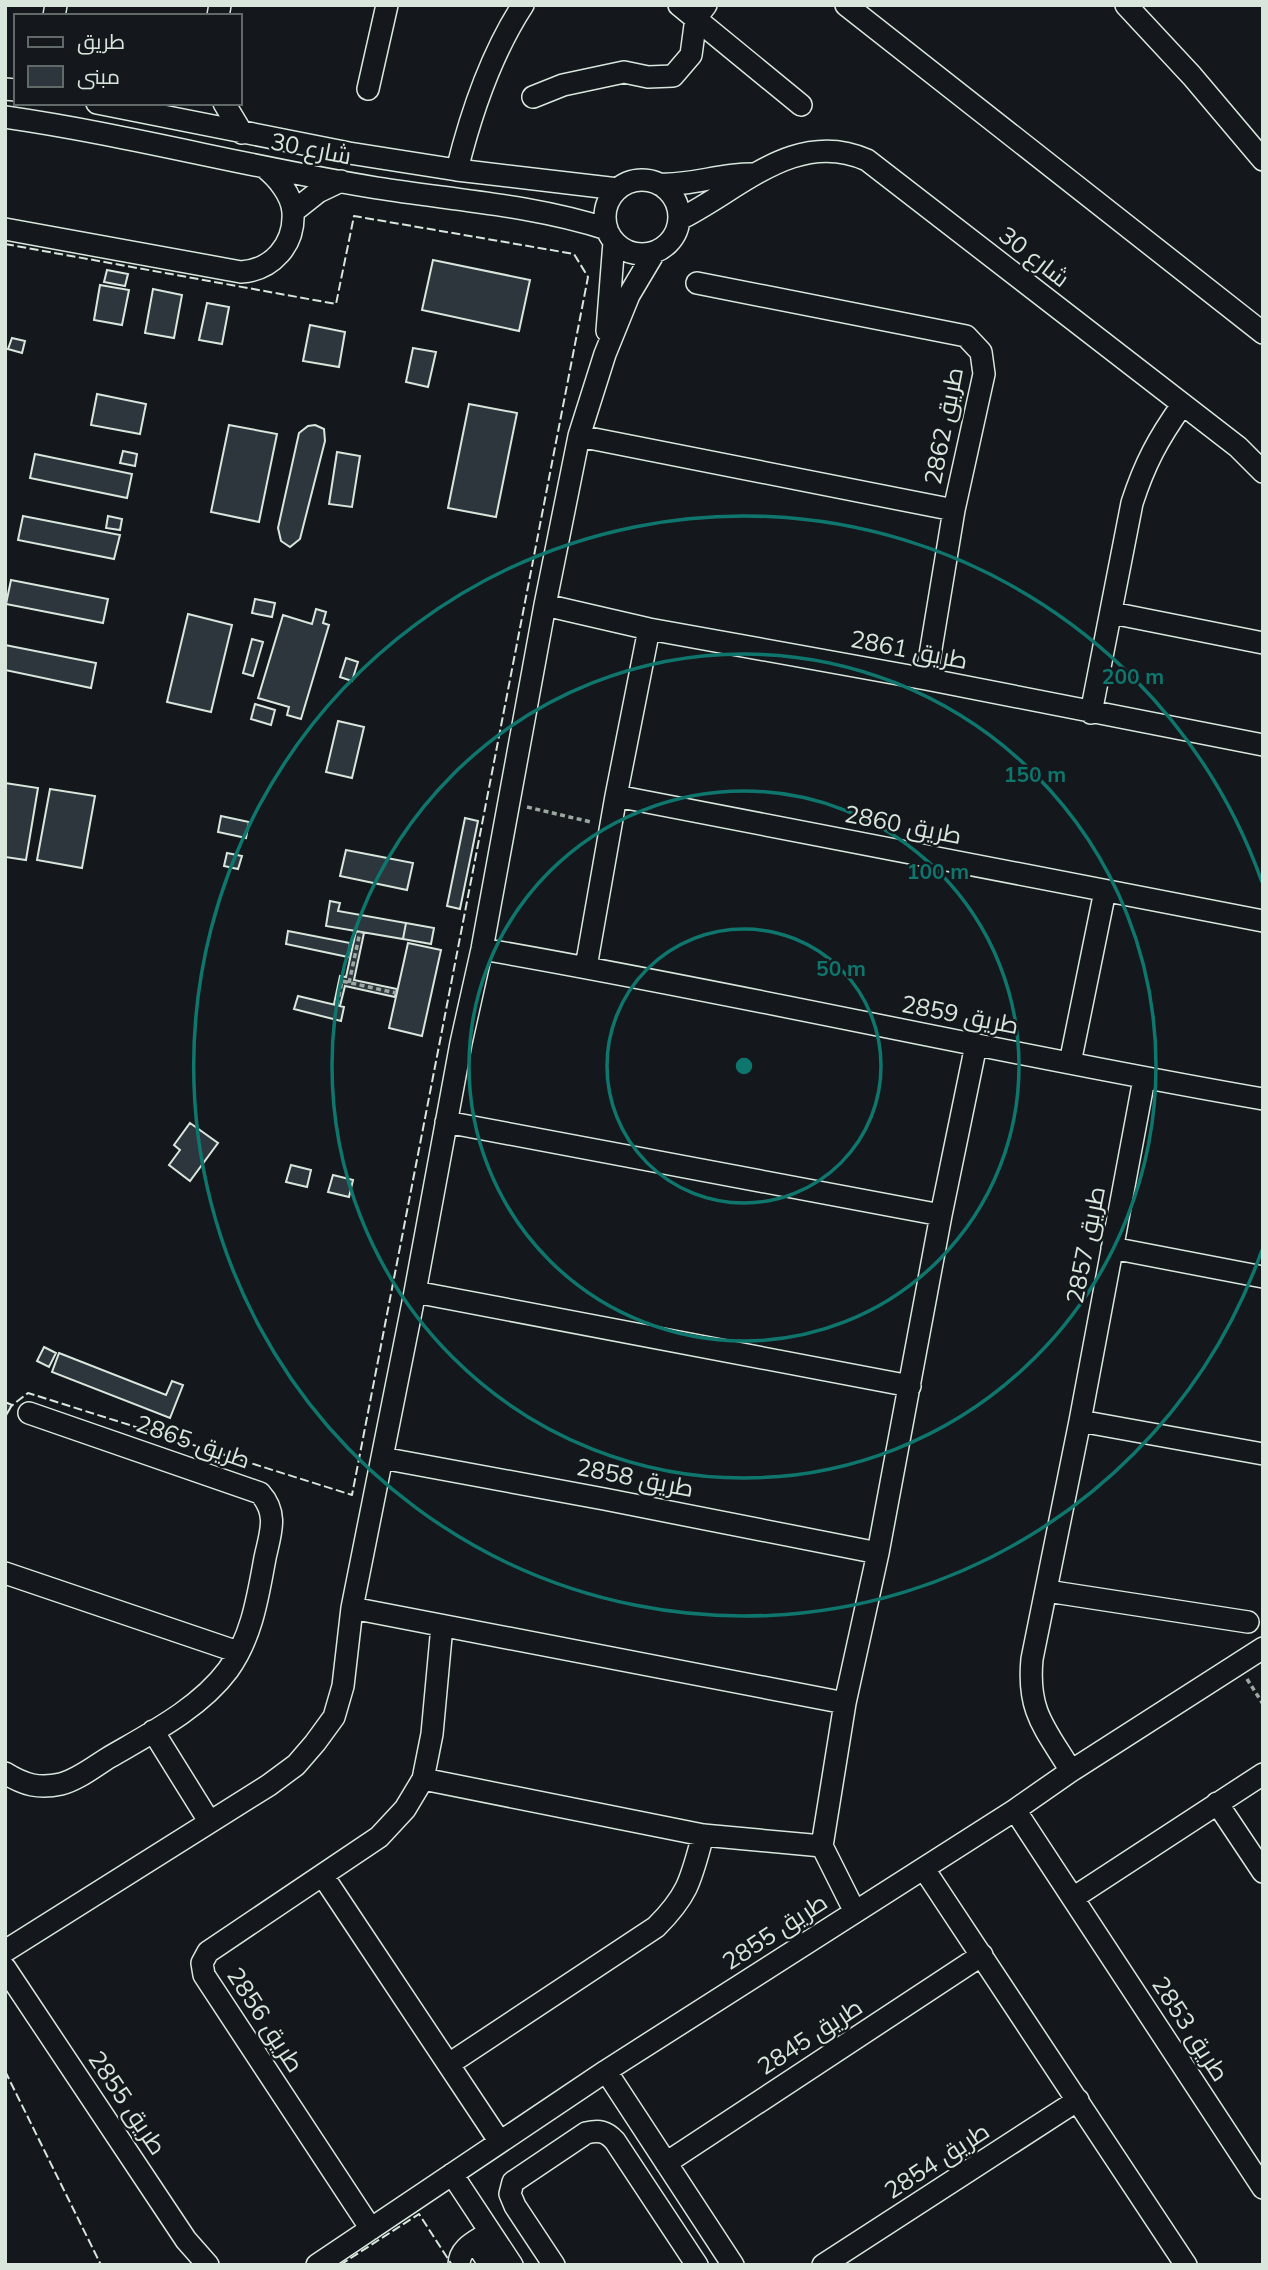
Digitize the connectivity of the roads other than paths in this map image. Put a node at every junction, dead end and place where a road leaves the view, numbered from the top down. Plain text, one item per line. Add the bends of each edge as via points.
1 (387, 5) edge
2 (523, 5) edge
3 (846, 5) edge
4 (1126, 5) edge
5 (694, 10) edge
6 (368, 89) dead end
7 (533, 97) dead end
8 (107, 105) edge
9 (166, 105) edge
10 (225, 105) edge
11 (802, 105) dead end
12 (145, 113) junction
13 (5, 117) edge
14 (242, 133) junction
15 (1263, 160) edge
16 (264, 167) junction
17 (457, 170) junction
18 (753, 174) junction
19 (341, 181) junction
20 (659, 184) junction
21 (618, 189) junction
22 (293, 211) junction
23 (680, 219) junction
24 (5, 229) edge
25 (611, 236) junction
26 (654, 253) junction
27 (697, 283) dead end
28 (1263, 333) edge
29 (605, 354) junction
30 (1182, 404) junction
31 (579, 436) junction
32 (1263, 472) edge
33 (954, 510) junction
34 (545, 605) junction
35 (1112, 613) junction
36 (649, 629) junction
37 (1263, 643) edge
38 (926, 679) junction
39 (1091, 713) junction
40 (1263, 745) edge
41 (616, 796) junction
42 (1105, 891) junction
43 (1263, 921) edge
44 (482, 950) junction
45 (586, 967) junction
46 (976, 1045) junction
47 (1070, 1063) junction
48 (1144, 1079) junction
49 (1263, 1099) edge
50 (446, 1122) junction
51 (941, 1215) junction
52 (1112, 1248) junction
53 (1263, 1277) edge
54 (415, 1292) junction
55 (910, 1386) junction
56 (29, 1413) dead end
57 (1080, 1421) junction
58 (1263, 1454) edge
59 (382, 1458) junction
60 (877, 1553) junction
61 (8, 1579) edge
62 (1046, 1591) junction
63 (352, 1608) junction
64 (1248, 1622) dead end
65 (442, 1626) junction
66 (1263, 1648) edge
67 (238, 1652) junction
68 (845, 1703) junction
69 (153, 1731) junction
70 (1071, 1771) junction
71 (5, 1773) edge
72 (1263, 1774) edge
73 (424, 1779) junction
74 (1217, 1803) junction
75 (1015, 1810) junction
76 (209, 1821) junction
77 (703, 1835) junction
78 (822, 1846) junction
79 (924, 1869) junction
80 (1263, 1872) edge
81 (323, 1876) junction
82 (1073, 1898) junction
83 (855, 1912) junction
84 (5, 1951) edge
85 (982, 1955) junction
86 (5, 1968) edge
87 (449, 2064) junction
88 (606, 2071) junction
89 (1078, 2100) junction
90 (500, 2141) junction
91 (666, 2163) junction
92 (452, 2174) junction
93 (1263, 2188) edge
94 (370, 2229) junction
95 (483, 2237) junction
96 (717, 2239) junction
97 (694, 2261) edge
98 (208, 2265) edge
99 (317, 2265) edge
100 (459, 2265) edge
101 (490, 2265) edge
102 (512, 2265) edge
103 (554, 2265) edge
104 (733, 2265) edge
105 (823, 2265) edge
106 (1186, 2265) edge

1 - 6 street
2 - 17 street via 487,75
3 - 28 street
4 - 15 street
5 - 7 street via 691,55 673,76 624,72 563,85
5 - 11 street
8 - 12 street, شارع 30
9 - 12 street
10 - 14 street
12 - 14 street, شارع 30
13 - 16 street, شارع 30 via 65,125
14 - 17 street, شارع 30
16 - 19 street, شارع 30
16 - 22 street via 277,177
17 - 21 street, شارع 30
18 - 20 street, شارع 30
18 - 23 street, شارع 30
18 - 30 street, شارع 30 via 810,151 845,152 867,160
19 - 22 street
19 - 25 street, شارع 30 via 579,220
20 - 21 street, شارع 30 via 645,180
20 - 23 street via 678,205
21 - 25 street via 605,215
22 - 24 street via 292,228 282,251 271,263 241,272
23 - 26 street via 672,239
25 - 26 street, شارع 30 via 626,251
25 - 29 street
26 - 29 street via 629,295
27 - 33 street, طريق 2862 via 966,337 974,343 981,352 985,374
29 - 31 street
30 - 32 street, شارع 30
30 - 35 street via 1142,472
31 - 33 street
31 - 34 street
33 - 38 street, طريق 2862
34 - 36 street, طريق 2861
34 - 44 street
35 - 37 street
35 - 39 street
36 - 38 street, طريق 2861
36 - 41 street
38 - 39 street, طريق 2861
39 - 40 street, طريق 2861
41 - 42 street, طريق 2860
41 - 45 street
42 - 43 street, طريق 2860
42 - 47 street
44 - 45 street, طريق 2859
44 - 50 street
45 - 46 street, طريق 2859
46 - 47 street, طريق 2859
46 - 51 street
47 - 48 street, طريق 2859
48 - 49 street, طريق 2859
48 - 52 street, طريق 2857
50 - 51 street
50 - 54 street
51 - 55 street
52 - 53 street
52 - 57 street, طريق 2857
54 - 55 street
54 - 59 street
55 - 60 street
56 - 67 street, طريق 2865 via 260,1493 269,1503 272,1517 260,1593
57 - 58 street
57 - 62 street, طريق 2857
59 - 60 street, طريق 2858
59 - 63 street
60 - 68 street
61 - 67 street
62 - 64 street
62 - 70 street, طريق 2857 via 1032,1659 1033,1706
63 - 65 street
63 - 76 street via 343,1686 334,1717 296,1765
65 - 68 street
65 - 73 street, طريق 2856
66 - 70 street, طريق 2855
67 - 69 street, طريق 2865 via 229,1669 202,1697
68 - 78 street
69 - 71 street, طريق 2865 via 64,1784 36,1787
69 - 76 street
70 - 75 street, طريق 2855
72 - 74 street
73 - 77 street
73 - 81 street, طريق 2856 via 379,1837
74 - 80 street
74 - 82 street
75 - 79 street, طريق 2855
75 - 82 street, طريق 2853
76 - 84 street
77 - 78 street
77 - 87 street via 689,1885 677,1907 656,1927
78 - 83 street
79 - 83 street, طريق 2855
79 - 85 street
81 - 87 street
81 - 94 street, طريق 2856 via 208,1952 202,1963 204,1975
82 - 93 street, طريق 2853
83 - 88 street, طريق 2855
85 - 89 street
85 - 91 street, طريق 2845
86 - 98 street, طريق 2855 via 186,2240
87 - 90 street
88 - 90 street, طريق 2855
88 - 91 street
89 - 105 street, طريق 2854
89 - 106 street
90 - 92 street, طريق 2855
91 - 96 street
92 - 94 street, طريق 2855
92 - 95 street
94 - 99 street, طريق 2855
95 - 100 street via 461,2253
95 - 101 street
95 - 102 street
96 - 97 street
96 - 104 street
97 - 103 street via 615,2141 597,2130 513,2182 510,2194 515,2206

